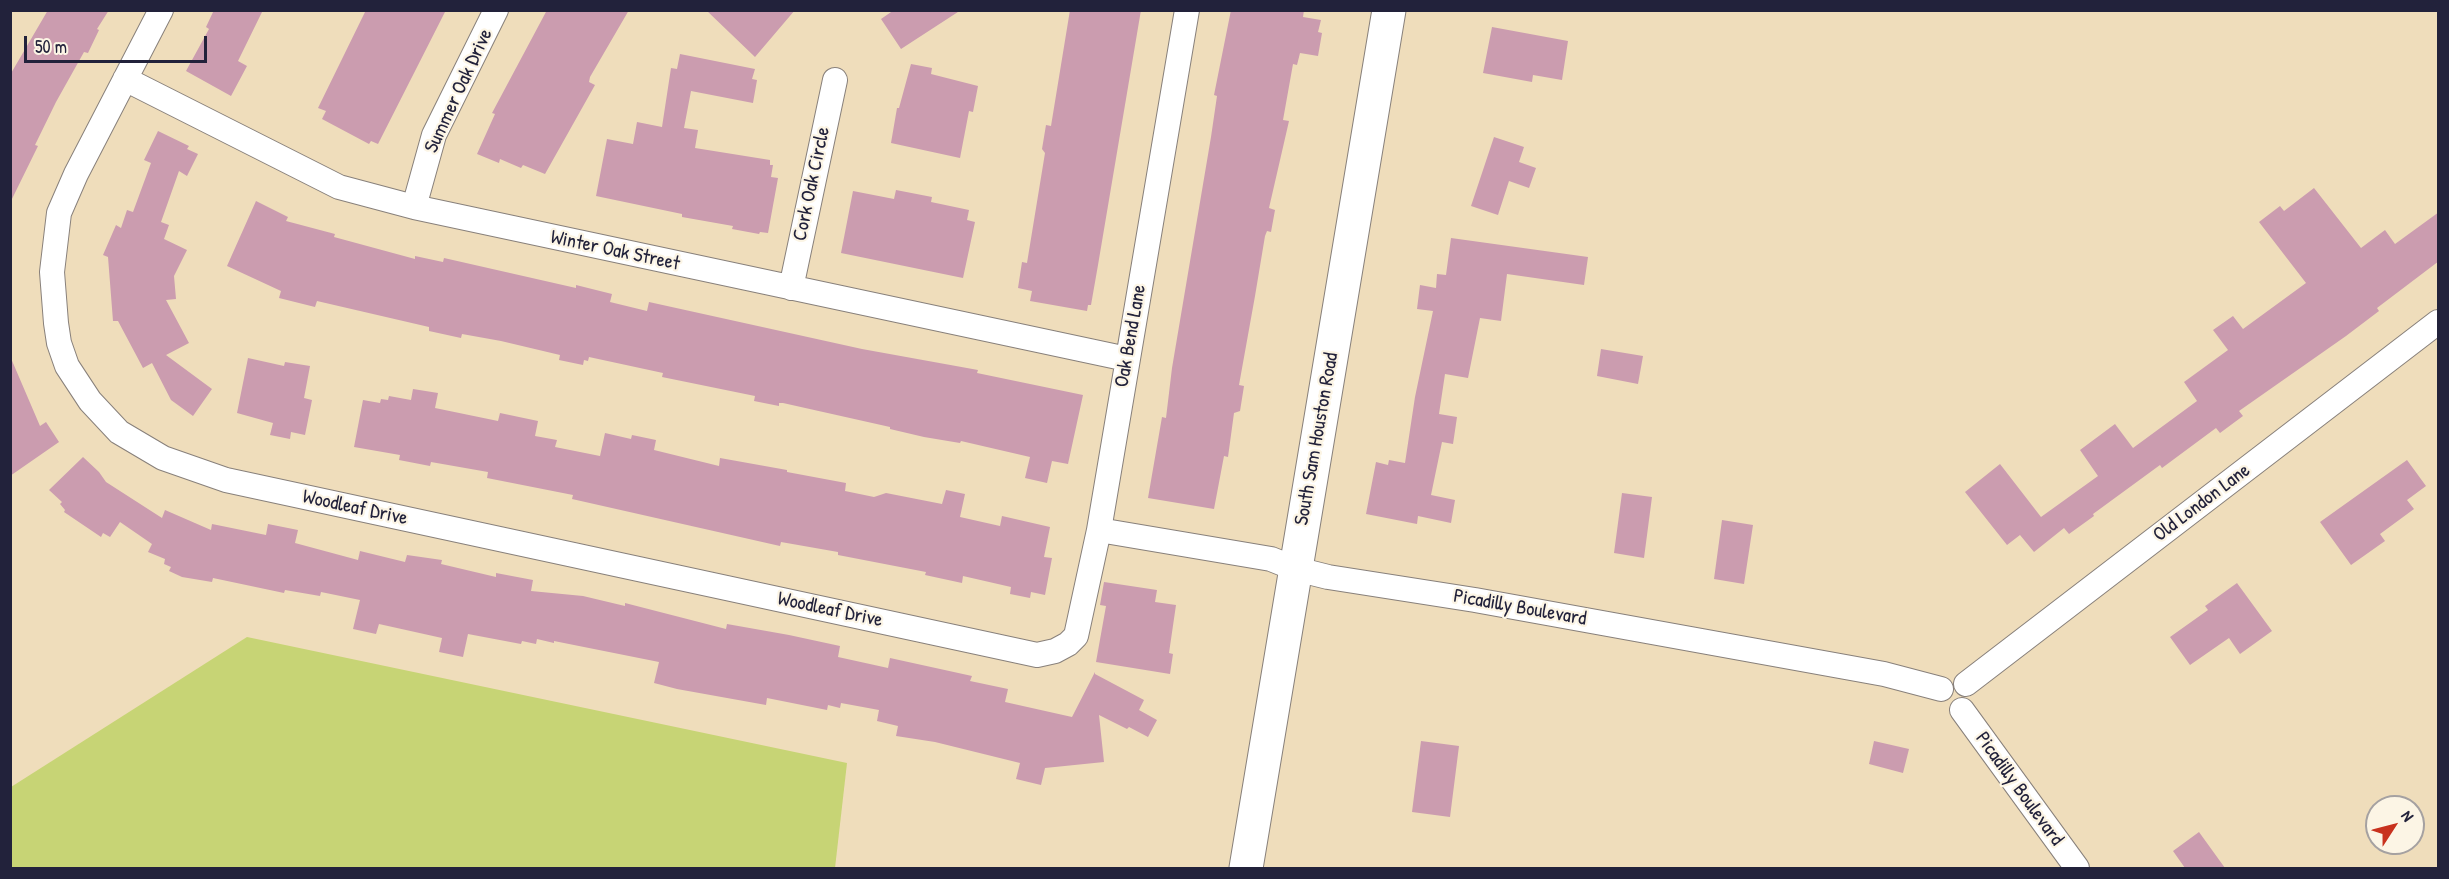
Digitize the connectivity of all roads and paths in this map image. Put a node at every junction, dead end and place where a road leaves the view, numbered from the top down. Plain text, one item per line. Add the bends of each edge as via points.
1 (161, 10) edge
2 (496, 10) edge
3 (1187, 10) edge
4 (1389, 10) edge
5 (125, 79) junction
6 (835, 80) dead end
7 (414, 207) junction
8 (791, 288) junction
9 (2439, 322) edge
10 (1127, 359) junction
11 (1099, 530) junction
12 (1296, 570) junction
13 (1055, 651) joint
14 (1966, 684) junction
15 (1941, 689) junction
16 (1962, 710) junction
17 (1246, 868) edge
18 (2077, 868) edge

1 - 5 street, Woodleaf Drive
2 - 7 street, Summer Oak Drive via 434,135
3 - 10 street, Oak Bend Lane
4 - 12 street, South Sam Houston Road
5 - 7 street, Winter Oak Street via 339,187
5 - 13 street, Woodleaf Drive via 59,213 53,297 59,343 67,366 90,401 119,432 141,447 226,480 1037,655
6 - 8 street, Cork Oak Circle
7 - 8 street, Winter Oak Street
8 - 10 street, Winter Oak Street
9 - 14 street, Old London Lane
10 - 11 street, Oak Bend Lane
11 - 12 street, Picadilly Boulevard via 1271,559
11 - 13 street, Oak Bend Lane via 1076,636
12 - 15 street, Picadilly Boulevard via 1884,674
12 - 17 street, South Sam Houston Road
14 - 15 street via 1952,680
14 - 16 street via 1971,698
15 - 16 street via 1942,705 1951,711
16 - 18 street, Picadilly Boulevard

